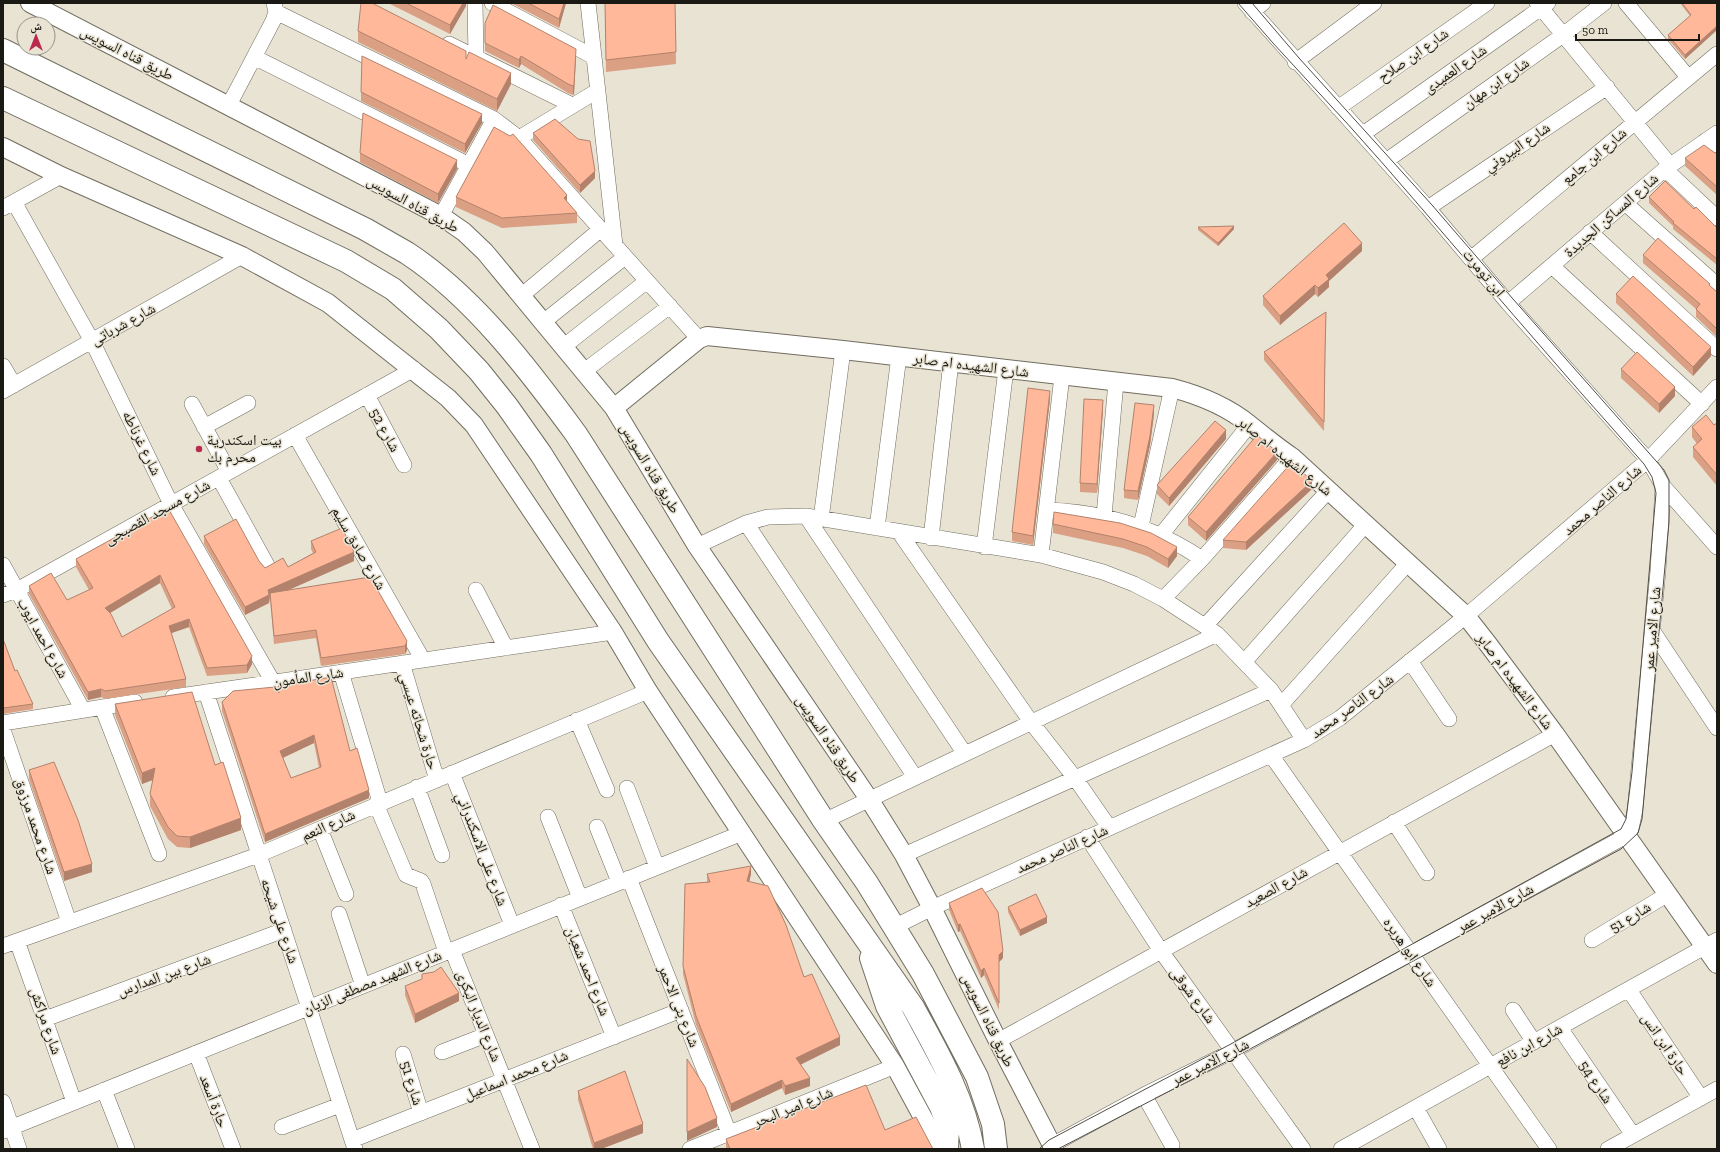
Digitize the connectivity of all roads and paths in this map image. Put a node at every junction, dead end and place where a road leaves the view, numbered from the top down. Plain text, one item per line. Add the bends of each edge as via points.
1 (30, 3) edge
2 (492, 3) edge
3 (588, 3) edge
4 (1374, 3) edge
5 (1487, 3) edge
6 (1604, 3) edge
7 (1626, 3) edge
8 (473, 4) edge
9 (1542, 5) edge
10 (1253, 6) edge
11 (275, 7) edge
12 (48, 8) edge
13 (1563, 35) junction
14 (436, 37) edge
15 (3, 50) edge
16 (1717, 54) edge
17 (254, 57) junction
18 (476, 57) junction
19 (594, 57) junction
20 (1295, 62) junction
21 (1688, 77) junction
22 (1607, 87) junction
23 (597, 91) junction
24 (3, 98) edge
25 (229, 105) junction
26 (572, 105) junction
27 (1338, 108) junction
28 (494, 119) junction
29 (1635, 122) junction
30 (1363, 134) junction
31 (1711, 137) edge
32 (519, 138) junction
33 (3, 147) edge
34 (1717, 152) edge
35 (1386, 161) junction
36 (468, 165) junction
37 (1667, 167) junction
38 (61, 176) junction
39 (1625, 203) junction
40 (9, 205) edge
41 (1428, 208) junction
42 (441, 216) junction
43 (1717, 218) edge
44 (601, 229) junction
45 (1590, 232) junction
46 (615, 245) junction
47 (242, 256) junction
48 (625, 257) junction
49 (1472, 258) junction
50 (1552, 266) junction
51 (647, 281) junction
52 (1717, 285) edge
53 (521, 296) junction
54 (1508, 303) junction
55 (670, 306) junction
56 (542, 323) junction
57 (699, 339) junction
58 (92, 341) junction
59 (563, 347) junction
60 (1717, 349) edge
61 (843, 350) junction
62 (899, 356) junction
63 (951, 362) junction
64 (3, 366) edge
65 (414, 369) junction
66 (1006, 369) junction
67 (583, 372) junction
68 (1062, 376) junction
69 (1116, 382) junction
70 (9, 388) edge
71 (1172, 388) junction
72 (1717, 388) edge
73 (367, 396) junction
74 (248, 402) dead end
75 (192, 404) dead end
76 (1702, 404) junction
77 (614, 408) junction
78 (1250, 424) junction
79 (204, 427) junction
80 (295, 435) junction
81 (1292, 457) junction
82 (1648, 460) junction
83 (404, 464) dead end
84 (224, 475) junction
85 (1664, 486) junction
86 (1328, 491) junction
87 (171, 504) junction
88 (1048, 510) junction
89 (806, 516) junction
90 (1104, 516) junction
91 (822, 519) junction
92 (746, 523) junction
93 (1366, 524) junction
94 (1141, 526) junction
95 (877, 528) junction
96 (899, 532) junction
97 (1161, 535) junction
98 (931, 538) junction
99 (697, 546) junction
100 (984, 547) junction
101 (1717, 548) edge
102 (1041, 555) junction
103 (1202, 559) junction
104 (1408, 562) junction
105 (3, 565) edge
106 (267, 565) edge
107 (476, 590) dead end
108 (10, 592) edge
109 (1163, 599) junction
110 (1466, 616) junction
111 (1205, 626) junction
112 (1652, 630) junction
113 (613, 632) junction
114 (1217, 634) junction
115 (506, 648) junction
116 (422, 660) junction
117 (1245, 661) junction
118 (1410, 661) junction
119 (402, 663) junction
120 (341, 672) junction
121 (273, 682) junction
122 (1271, 690) junction
123 (648, 691) junction
124 (206, 692) junction
125 (1282, 704) junction
126 (102, 707) junction
127 (83, 710) junction
128 (1449, 719) dead end
129 (577, 720) junction
130 (1032, 722) junction
131 (3, 723) edge
132 (1717, 728) edge
133 (3, 730) edge
134 (1555, 734) junction
135 (1304, 740) junction
136 (965, 754) junction
137 (1271, 755) junction
138 (452, 773) junction
139 (915, 777) junction
140 (1075, 778) junction
141 (437, 780) junction
142 (417, 788) junction
143 (627, 788) dead end
144 (606, 790) dead end
145 (869, 800) junction
146 (378, 803) junction
147 (548, 817) dead end
148 (824, 821) junction
149 (1394, 822) junction
150 (597, 827) dead end
151 (1109, 827) junction
152 (320, 829) junction
153 (742, 832) junction
154 (1626, 836) junction
155 (1087, 837) junction
156 (1340, 852) junction
157 (159, 854) dead end
158 (258, 855) junction
159 (442, 855) dead end
160 (904, 855) junction
161 (657, 867) junction
162 (1427, 873) dead end
163 (624, 880) junction
164 (346, 894) dead end
165 (1668, 894) junction
166 (580, 898) junction
167 (561, 905) junction
168 (932, 908) junction
169 (340, 914) dead end
170 (69, 922) junction
171 (512, 925) junction
172 (894, 927) junction
173 (284, 930) junction
174 (865, 940) junction
175 (1592, 940) dead end
176 (10, 943) edge
177 (1711, 944) edge
178 (449, 951) junction
179 (1161, 951) junction
180 (1411, 954) junction
181 (1717, 964) edge
182 (363, 986) junction
183 (1629, 990) junction
184 (309, 1007) junction
185 (681, 1010) junction
186 (1513, 1010) dead end
187 (45, 1019) junction
188 (1560, 1028) junction
189 (486, 1035) junction
190 (614, 1037) junction
191 (998, 1041) junction
192 (1534, 1042) junction
193 (1233, 1051) junction
194 (442, 1052) dead end
195 (196, 1053) junction
196 (403, 1054) dead end
197 (895, 1066) junction
198 (1490, 1066) junction
199 (504, 1080) junction
200 (104, 1090) junction
201 (1717, 1090) edge
202 (1144, 1095) junction
203 (1701, 1098) junction
204 (3, 1102) edge
205 (74, 1102) junction
206 (340, 1105) junction
207 (1416, 1108) junction
208 (421, 1113) junction
209 (282, 1126) dead end
210 (7, 1129) edge
211 (730, 1133) junction
212 (1633, 1135) junction
213 (353, 1145) edge
214 (1172, 1145) dead end
215 (1051, 1148) edge
216 (19, 1149) edge
217 (128, 1149) edge
218 (233, 1149) edge
219 (532, 1149) edge
220 (690, 1149) edge
221 (940, 1149) edge
222 (948, 1149) edge
223 (974, 1149) edge
224 (996, 1149) edge
225 (1303, 1149) edge
226 (1341, 1149) edge
227 (1439, 1149) edge
228 (1549, 1149) edge
229 (1608, 1149) edge

1 - 12 street, طريق قناه السويس
2 - 19 street
3 - 19 street
4 - 20 street
5 - 27 street, شارع ابن صلاح
6 - 13 street, شارع ابن مهان
7 - 21 street
8 - 18 street
9 - 13 street
9 - 30 street, شارع العميدى
10 - 20 street, ابن تومرت
11 - 17 street via 273,21
11 - 28 street
12 - 25 street, طريق قناه السويس
13 - 22 street
13 - 35 street, شارع ابن مهان
14 - 18 street
15 - 148 highway via 365,229 408,254 466,302 508,346 576,434
16 - 21 street, شارع ابن جامع
17 - 25 street
17 - 36 street
18 - 26 street
19 - 23 street
20 - 27 street, ابن تومرت
21 - 29 street, شارع ابن جامع
22 - 29 street
22 - 41 street, شارع البيروني
23 - 26 street
23 - 46 street
24 - 174 highway via 346,261 393,289 439,329 479,371 525,430 658,641
25 - 42 street, طريق قناه السويس
26 - 32 street
27 - 30 street, ابن تومرت
28 - 32 street
28 - 36 street
29 - 37 street
29 - 49 street, شارع ابن جامع
30 - 35 street, ابن تومرت
31 - 34 street
31 - 37 street, شارع المساكن الجديدة
32 - 44 street
33 - 38 street
35 - 41 street, ابن تومرت
36 - 42 street
37 - 39 street, شارع المساكن الجديدة
37 - 43 street
38 - 40 street
38 - 47 street
39 - 45 street, شارع المساكن الجديدة
39 - 52 street
40 - 58 street, شارع غرناطه
41 - 49 street, ابن تومرت
42 - 53 street, طريق قناه السويس via 464,232 485,252
44 - 46 street
44 - 53 street
45 - 50 street, شارع المساكن الجديدة
45 - 60 street
46 - 48 street
47 - 58 street, شارع شرباتى
47 - 65 street via 328,304
48 - 51 street
48 - 56 street
49 - 54 street, ابن تومرت
50 - 54 street, شارع المساكن الجديدة
50 - 76 street
51 - 55 street
51 - 59 street
53 - 56 street, طريق قناه السويس
54 - 82 street, ابن تومرت
55 - 57 street
55 - 67 street
56 - 59 street, طريق قناه السويس
57 - 61 street, شارع الشهيده ام صابر via 717,336
57 - 77 street
58 - 70 street, شارع شرباتى
58 - 87 street, شارع غرناطه
59 - 67 street, طريق قناه السويس
61 - 62 street, شارع الشهيده ام صابر
61 - 91 street
62 - 63 street, شارع الشهيده ام صابر
62 - 95 street
63 - 66 street, شارع الشهيده ام صابر
63 - 98 street
64 - 70 street
65 - 73 street, شارع مسجد القصبجى
65 - 113 street via 474,425
66 - 68 street, شارع الشهيده ام صابر
66 - 100 street
67 - 77 street, طريق قناه السويس
68 - 69 street, شارع الشهيده ام صابر
68 - 88 street
69 - 71 street, شارع الشهيده ام صابر
69 - 90 street
71 - 78 street, شارع الشهيده ام صابر via 1214,402
71 - 94 street
72 - 76 street, شارع الناصر محمد
73 - 80 street, شارع مسجد القصبجى
73 - 83 street, شارع 52
74 - 79 street
75 - 79 street
76 - 82 street, شارع الناصر محمد
77 - 99 street, طريق قناه السويس
78 - 81 street, شارع الشهيده ام صابر
78 - 97 street
79 - 84 street
80 - 84 street, شارع مسجد القصبجى
80 - 116 street, شارع صادق سليم
81 - 86 street, شارع الشهيده ام صابر
81 - 103 street
82 - 85 street, ابن تومرت
82 - 110 street, شارع الناصر محمد
84 - 87 street, شارع مسجد القصبجى
84 - 106 street
85 - 101 street, ابن تومرت
85 - 112 street, شارع الامير عمر
86 - 93 street, شارع الشهيده ام صابر
86 - 111 street
87 - 108 street, شارع مسجد القصبجى
87 - 121 street, شارع غرناطه
88 - 90 street
88 - 102 street
89 - 91 street
89 - 92 street via 768,518
89 - 136 street
90 - 94 street
91 - 95 street
92 - 99 street
92 - 139 street
93 - 104 street, شارع الشهيده ام صابر
93 - 117 street
94 - 97 street
95 - 96 street
96 - 98 street
96 - 130 street
97 - 103 street
98 - 100 street
99 - 145 street, طريق قناه السويس
100 - 102 street
102 - 109 street via 1103,572
103 - 109 street
104 - 110 street, شارع الشهيده ام صابر
104 - 125 street
105 - 108 street, شارع احمد ايوب
107 - 115 street
108 - 127 street, شارع احمد ايوب
109 - 111 street
110 - 118 street, شارع الناصر محمد
110 - 134 street, شارع الشهيده ام صابر
111 - 114 street
112 - 132 street
112 - 154 street, شارع الامير عمر via 1635,810 1631,829
113 - 115 street, شارع المأمون
113 - 123 street
114 - 117 street
114 - 130 street
115 - 116 street, شارع المأمون
116 - 119 street, شارع المأمون
117 - 122 street
118 - 128 street
118 - 135 street, شارع الناصر محمد via 1340,718
119 - 120 street, شارع المأمون
119 - 141 street, حارة شحاته عيسي
120 - 121 street, شارع المأمون
120 - 146 street, شارع الديار البكرى
121 - 124 street, شارع المأمون
122 - 125 street
122 - 140 street
123 - 129 street, شارع النعم
123 - 153 street
124 - 126 street, شارع المأمون
124 - 158 street, شارع على شيحه
125 - 135 street
126 - 127 street, شارع المأمون
126 - 157 street
127 - 131 street, شارع المأمون
129 - 138 street, شارع النعم
129 - 144 street
130 - 136 street
130 - 140 street
133 - 170 street, شارع محمد مرزوق
134 - 149 street, شارع الصعيد
134 - 154 street, شارع الشهيده ام صابر
135 - 137 street, شارع الناصر محمد
136 - 139 street
137 - 151 street, شارع الناصر محمد
137 - 156 street, شارع ابو هريره
138 - 141 street, شارع النعم
138 - 171 street, شارع على الاسكندراني
139 - 145 street
140 - 151 street
140 - 160 street
141 - 142 street, شارع النعم
142 - 146 street, شارع النعم
142 - 159 street
143 - 161 street
145 - 148 street
145 - 160 street, طريق قناه السويس
146 - 152 street, شارع النعم
146 - 178 street, شارع الديار البكرى via 406,875 423,884
147 - 166 street
148 - 172 highway
149 - 156 street, شارع الصعيد
149 - 162 street
150 - 163 street, شارع بنى الاحمر
151 - 155 street, شارع الناصر محمد
152 - 158 street, شارع النعم
152 - 164 street
153 - 161 street, شارع الشهيد مصطفى الزيان
153 - 197 street
154 - 165 street, شارع الشهيده ام صابر
154 - 180 street, شارع الامير عمر
155 - 168 street, شارع الناصر محمد
155 - 179 street, شارع شوقى
156 - 179 street, شارع الصعيد
156 - 180 street, شارع ابو هريره
158 - 170 street, شارع النعم
158 - 173 street, شارع على شيحه
160 - 168 street, طريق قناه السويس
161 - 163 street, شارع الشهيد مصطفى الزيان
163 - 166 street, شارع الشهيد مصطفى الزيان
163 - 185 street, شارع بنى الاحمر
165 - 175 street, شارع 51
165 - 177 street, شارع الشهيده ام صابر
166 - 167 street, شارع الشهيد مصطفى الزيان
167 - 171 street, شارع الشهيد مصطفى الزيان
167 - 190 street, شارع احمد شعبان
168 - 172 street, شارع الناصر محمد
168 - 191 street, طريق قناه السويس
169 - 182 street
170 - 176 street, شارع النعم
171 - 178 street, شارع الشهيد مصطفى الزيان
172 - 224 highway via 923,974 977,1077 993,1124
173 - 184 street, شارع على شيحه
173 - 187 street, شارع بين المدارس
174 - 222 highway via 887,1006 941,1107 948,1126
174 - 223 highway via 913,1008 945,1066 962,1104
176 - 187 street, شارع مراكش
177 - 181 street, شارع الشهيده ام صابر
177 - 183 street, شارع ابن نافع
178 - 182 street, شارع الشهيد مصطفى الزيان
178 - 189 street, شارع الديار البكرى
179 - 191 street, شارع الصعيد
179 - 193 street, شارع شوقى
180 - 193 street, شارع الامير عمر
180 - 198 street, شارع ابو هريره
182 - 184 street, شارع الشهيد مصطفى الزيان
183 - 188 street, شارع ابن نافع
183 - 203 street, حارة ابن انس
184 - 195 street, شارع الشهيد مصطفى الزيان
184 - 206 street, شارع على شيحه
185 - 190 street, شارع محمد اسماعيل
185 - 211 street, شارع بنى الاحمر
186 - 192 street
187 - 205 street, شارع مراكش
188 - 192 street, شارع ابن نافع
188 - 212 street, شارع 54
189 - 194 street
189 - 199 street, شارع الديار البكرى
190 - 199 street, شارع محمد اسماعيل
191 - 215 street, طريق قناه السويس
192 - 198 street, شارع ابن نافع
193 - 202 street, شارع الامير عمر
193 - 225 street, شارع شوقى
195 - 200 street, شارع الشهيد مصطفى الزيان
195 - 218 street, حارة أسعد
196 - 208 street, شارع 51
197 - 211 street, شارع امير البحر
197 - 221 street
198 - 207 street, شارع ابن نافع
198 - 228 street, شارع ابو هريره
199 - 208 street, شارع محمد اسماعيل
199 - 219 street, شارع الديار البكرى
200 - 205 street, شارع الشهيد مصطفى الزيان
200 - 217 street
201 - 203 street
202 - 214 street
202 - 215 street, شارع الامير عمر
203 - 212 street
204 - 210 street
205 - 210 street, شارع الشهيد مصطفى الزيان
206 - 209 street
206 - 213 street, شارع على شيحه
207 - 226 street, شارع ابن نافع
207 - 227 street
208 - 213 street, شارع محمد اسماعيل
210 - 216 street
211 - 220 street, شارع امير البحر
212 - 229 street

